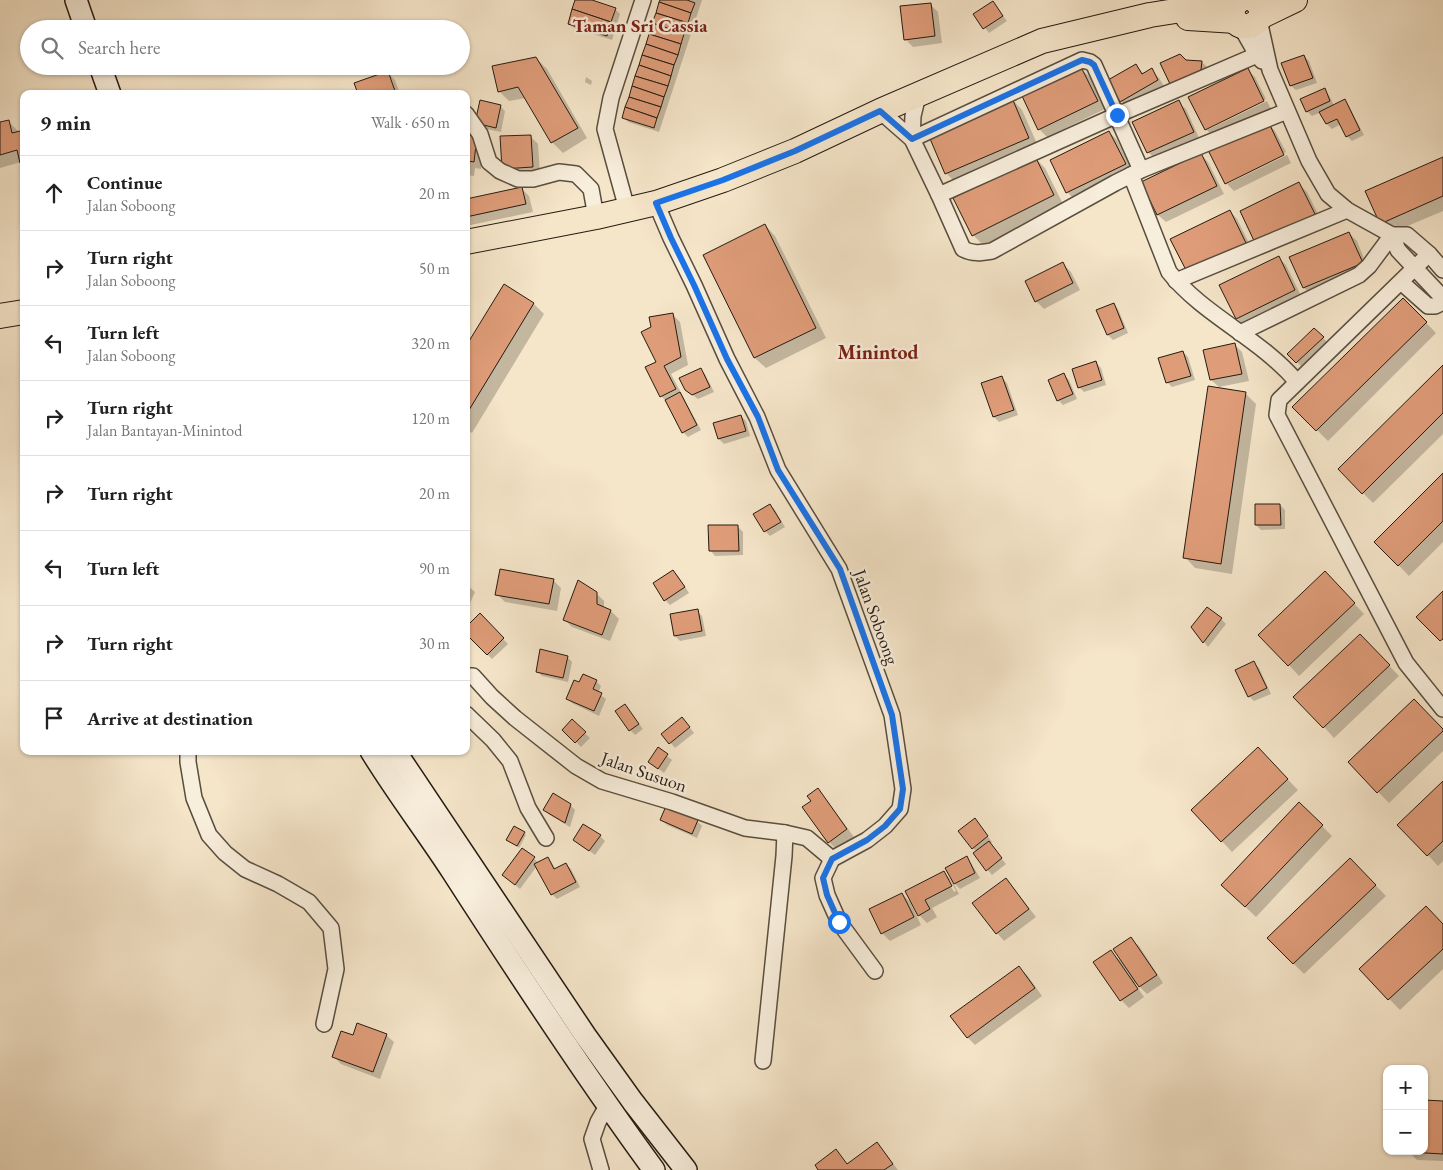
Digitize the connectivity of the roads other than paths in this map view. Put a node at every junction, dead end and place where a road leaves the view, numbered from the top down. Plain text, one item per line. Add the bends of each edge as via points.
1 (76, 0) edge
2 (643, 0) edge
3 (1295, 0) edge
4 (1247, 12) edge
5 (83, 20) edge
6 (1257, 55) junction
7 (1270, 70) junction
8 (103, 75) edge
9 (109, 90) edge
10 (918, 94) junction
11 (880, 111) junction
12 (1287, 111) junction
13 (1117, 115) junction
14 (470, 120) edge
15 (912, 139) junction
16 (1136, 173) junction
17 (939, 195) junction
18 (656, 203) junction
19 (627, 209) junction
20 (1346, 210) junction
21 (596, 217) junction
22 (1392, 235) junction
23 (470, 241) edge
24 (1429, 254) junction
25 (1443, 270) edge
26 (1176, 281) junction
27 (1401, 282) junction
28 (1443, 298) edge
29 (1443, 302) edge
30 (20, 313) edge
31 (0, 316) edge
32 (1240, 333) junction
33 (1297, 382) junction
34 (470, 676) edge
35 (1443, 709) edge
36 (470, 718) edge
37 (188, 755) edge
38 (374, 755) edge
39 (399, 755) edge
40 (785, 833) junction
41 (546, 838) dead end
42 (832, 859) junction
43 (875, 971) dead end
44 (324, 1024) dead end
45 (764, 1061) dead end
46 (607, 1106) junction
47 (601, 1170) edge
48 (654, 1170) edge
49 (686, 1170) edge

1 - 5 main road
2 - 19 street via 611,98 605,128
3 - 4 main road
4 - 6 street
4 - 7 street
4 - 10 main road via 1150,15 1042,41
6 - 7 street
6 - 13 street
7 - 12 street
8 - 9 main road
10 - 11 main road
10 - 15 street
11 - 15 street
11 - 18 main road via 795,151
12 - 16 street
12 - 20 street via 1323,186
13 - 15 street via 1094,65 1082,60
13 - 16 street
13 - 17 street
14 - 21 street via 480,134 489,162 500,171 518,179 533,179 559,172 576,174 590,189
15 - 17 street
16 - 17 street via 992,251 977,254 963,249
16 - 26 street via 1169,272
18 - 19 main road
18 - 42 street, Jalan Soboong via 727,359 758,417 778,470 840,569 892,715 903,789 900,809 867,840
19 - 21 main road
20 - 22 street
20 - 26 street
21 - 23 main road
22 - 24 street via 1407,235
22 - 28 street via 1398,250
22 - 32 street via 1359,275
24 - 25 street
24 - 27 street
26 - 32 street
27 - 29 street via 1428,306
27 - 33 street
30 - 31 main road
32 - 33 street via 1274,358
33 - 35 street via 1279,400 1277,415 1406,663
34 - 40 street, Jalan Susuon via 529,730 576,766 602,781 745,828
36 - 41 street via 510,761 528,808
37 - 44 street via 194,798 210,835 245,870 309,902 331,928 336,969
38 - 46 main road
39 - 49 main road via 585,1034
40 - 42 street, Jalan Susuon via 807,838
40 - 45 street
42 - 43 street via 823,878 827,895 839,922
46 - 47 street via 592,1139
46 - 48 main road

